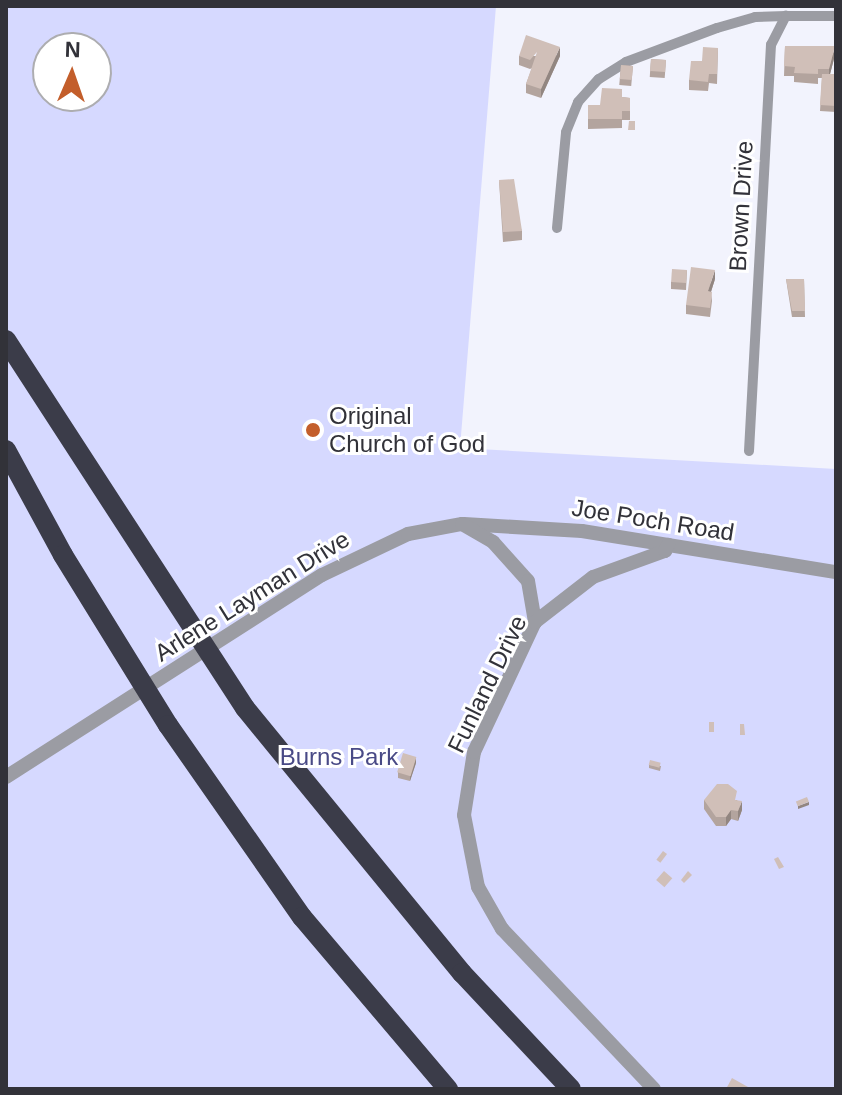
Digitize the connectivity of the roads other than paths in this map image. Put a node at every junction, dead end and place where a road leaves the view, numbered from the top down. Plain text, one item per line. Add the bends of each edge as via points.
1 (786, 16) junction
2 (836, 16) edge
3 (557, 228) dead end
4 (6, 340) edge
5 (6, 450) edge
6 (749, 451) dead end
7 (462, 524) junction
8 (668, 545) junction
9 (836, 572) edge
10 (535, 622) junction
11 (6, 777) edge
12 (448, 1089) edge
13 (571, 1089) edge
14 (654, 1089) edge

1 - 2 street
1 - 3 street via 755,17 717,28 626,62 599,79 578,102 566,132
1 - 6 street, Brown Drive via 773,37 768,74
4 - 13 highway via 245,708 452,962
5 - 12 highway via 63,555 186,750 302,917
7 - 8 street, Joe Poch Road via 558,528
7 - 10 street via 519,566 528,581
7 - 11 street, Arlene Layman Drive via 408,534 364,551
8 - 9 street, Joe Poch Road
8 - 10 street, Funland Drive via 665,551 593,577
10 - 14 street, Funland Drive via 483,730 468,775 464,815 471,864 502,929

